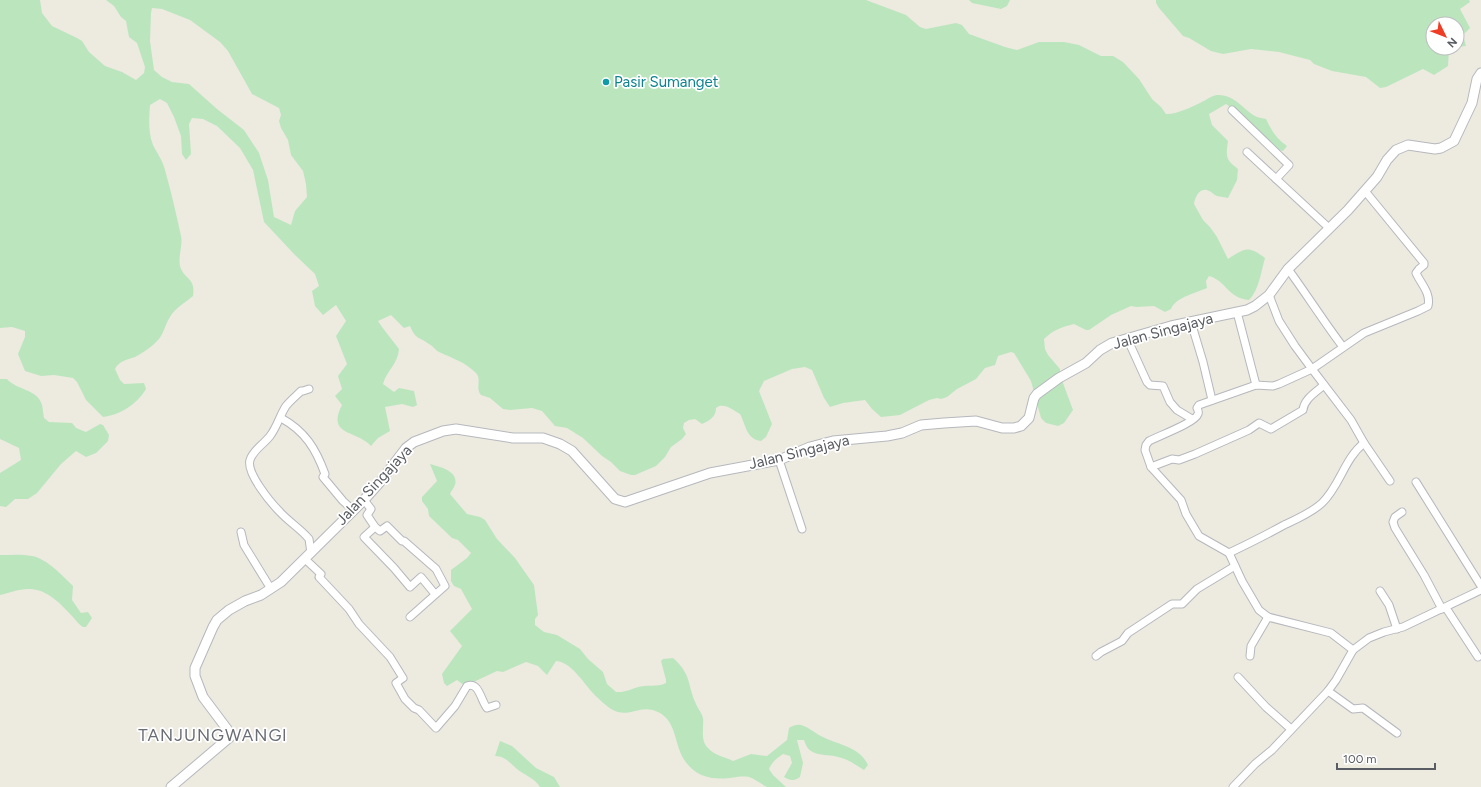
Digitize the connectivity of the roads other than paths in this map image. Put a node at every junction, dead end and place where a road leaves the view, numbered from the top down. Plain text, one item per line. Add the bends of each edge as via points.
1 (1481, 73) edge
2 (1232, 110) dead end
3 (1247, 152) dead end
4 (1276, 179) junction
5 (1365, 191) junction
6 (1329, 228) junction
7 (1288, 270) junction
8 (1268, 295) junction
9 (1237, 312) junction
10 (1191, 322) junction
11 (1127, 338) junction
12 (1343, 347) junction
13 (1312, 369) junction
14 (1256, 385) junction
15 (1324, 385) junction
16 (309, 389) dead end
17 (1212, 400) junction
18 (280, 418) junction
19 (1192, 419) junction
20 (1364, 443) junction
21 (779, 460) junction
22 (1151, 467) junction
23 (1390, 481) dead end
24 (1416, 482) dead end
25 (364, 500) junction
26 (353, 510) junction
27 (1402, 512) dead end
28 (375, 527) junction
29 (802, 529) dead end
30 (242, 532) dead end
31 (1229, 553) junction
32 (308, 556) junction
33 (1235, 566) junction
34 (1481, 586) edge
35 (271, 589) junction
36 (1481, 590) edge
37 (1380, 591) dead end
38 (435, 594) junction
39 (1444, 608) junction
40 (410, 617) dead end
41 (1268, 617) junction
42 (1397, 629) junction
43 (1353, 650) junction
44 (1096, 656) dead end
45 (1250, 656) dead end
46 (1478, 657) dead end
47 (1238, 676) dead end
48 (1328, 691) junction
49 (496, 705) dead end
50 (1290, 729) junction
51 (1397, 734) dead end
52 (171, 787) edge
53 (1233, 787) edge

1 - 5 street, Jalan Singajaya via 1477,79 1472,104 1454,141 1435,149 1408,145 1396,150
2 - 4 street via 1289,164
3 - 4 street
4 - 6 street
5 - 6 street, Jalan Singajaya
5 - 12 street via 1424,263 1416,273 1429,301 1428,306 1364,333
6 - 7 street, Jalan Singajaya
7 - 8 street, Jalan Singajaya
7 - 12 street
8 - 9 street, Jalan Singajaya via 1252,308
8 - 13 street via 1279,321
9 - 10 street, Jalan Singajaya
9 - 14 street
10 - 11 street, Jalan Singajaya
10 - 17 street
11 - 19 street via 1147,382 1150,385 1163,386 1170,402 1177,410
11 - 21 street, Jalan Singajaya via 1106,346 1086,363 1037,394 1029,418 1021,426 1002,428 976,420 921,425 887,436 833,441
12 - 13 street
13 - 14 street via 1273,386
13 - 15 street
14 - 17 street
15 - 20 street
15 - 22 street via 1307,400 1303,410 1271,429 1259,423 1249,430 1179,460
16 - 18 street via 300,391 285,407
17 - 19 street via 1197,406 1198,414
18 - 26 street via 299,431 313,447 326,474 323,477
18 - 32 street via 270,436 252,457 250,464 253,475 279,512 309,539
19 - 22 street via 1149,441 1145,450
20 - 23 street
20 - 31 street via 1356,450 1322,503 1303,516
21 - 25 street, Jalan Singajaya via 710,473 625,502 615,498 572,451 560,444 543,438 513,438 456,429 414,442 406,448
21 - 29 street
22 - 31 street via 1181,500 1199,536
24 - 34 street
25 - 26 street, Jalan Singajaya
25 - 28 street via 371,509 368,515
26 - 32 street, Jalan Singajaya
27 - 39 street via 1393,522 1395,528
28 - 38 street via 380,531 387,526 436,569 445,586
28 - 38 street via 364,537 410,587 421,577
30 - 35 street via 244,545
31 - 33 street
32 - 35 street, Jalan Singajaya
32 - 49 street via 322,574 319,577 396,665 403,678 396,683 405,699 436,728 455,706 467,686 474,686 477,689 487,708
33 - 41 street via 1254,603
33 - 44 street via 1197,589 1182,604 1172,603 1128,633 1122,641
35 - 52 street, Jalan Singajaya via 229,610 213,627 195,668 195,676 203,697 230,737
36 - 39 street
37 - 42 street via 1389,605
38 - 40 street
39 - 42 street
39 - 46 street
41 - 43 street via 1331,634
41 - 45 street via 1251,646
42 - 43 street via 1369,638
43 - 48 street
47 - 50 street
48 - 50 street
48 - 51 street via 1353,709 1363,708
50 - 53 street

